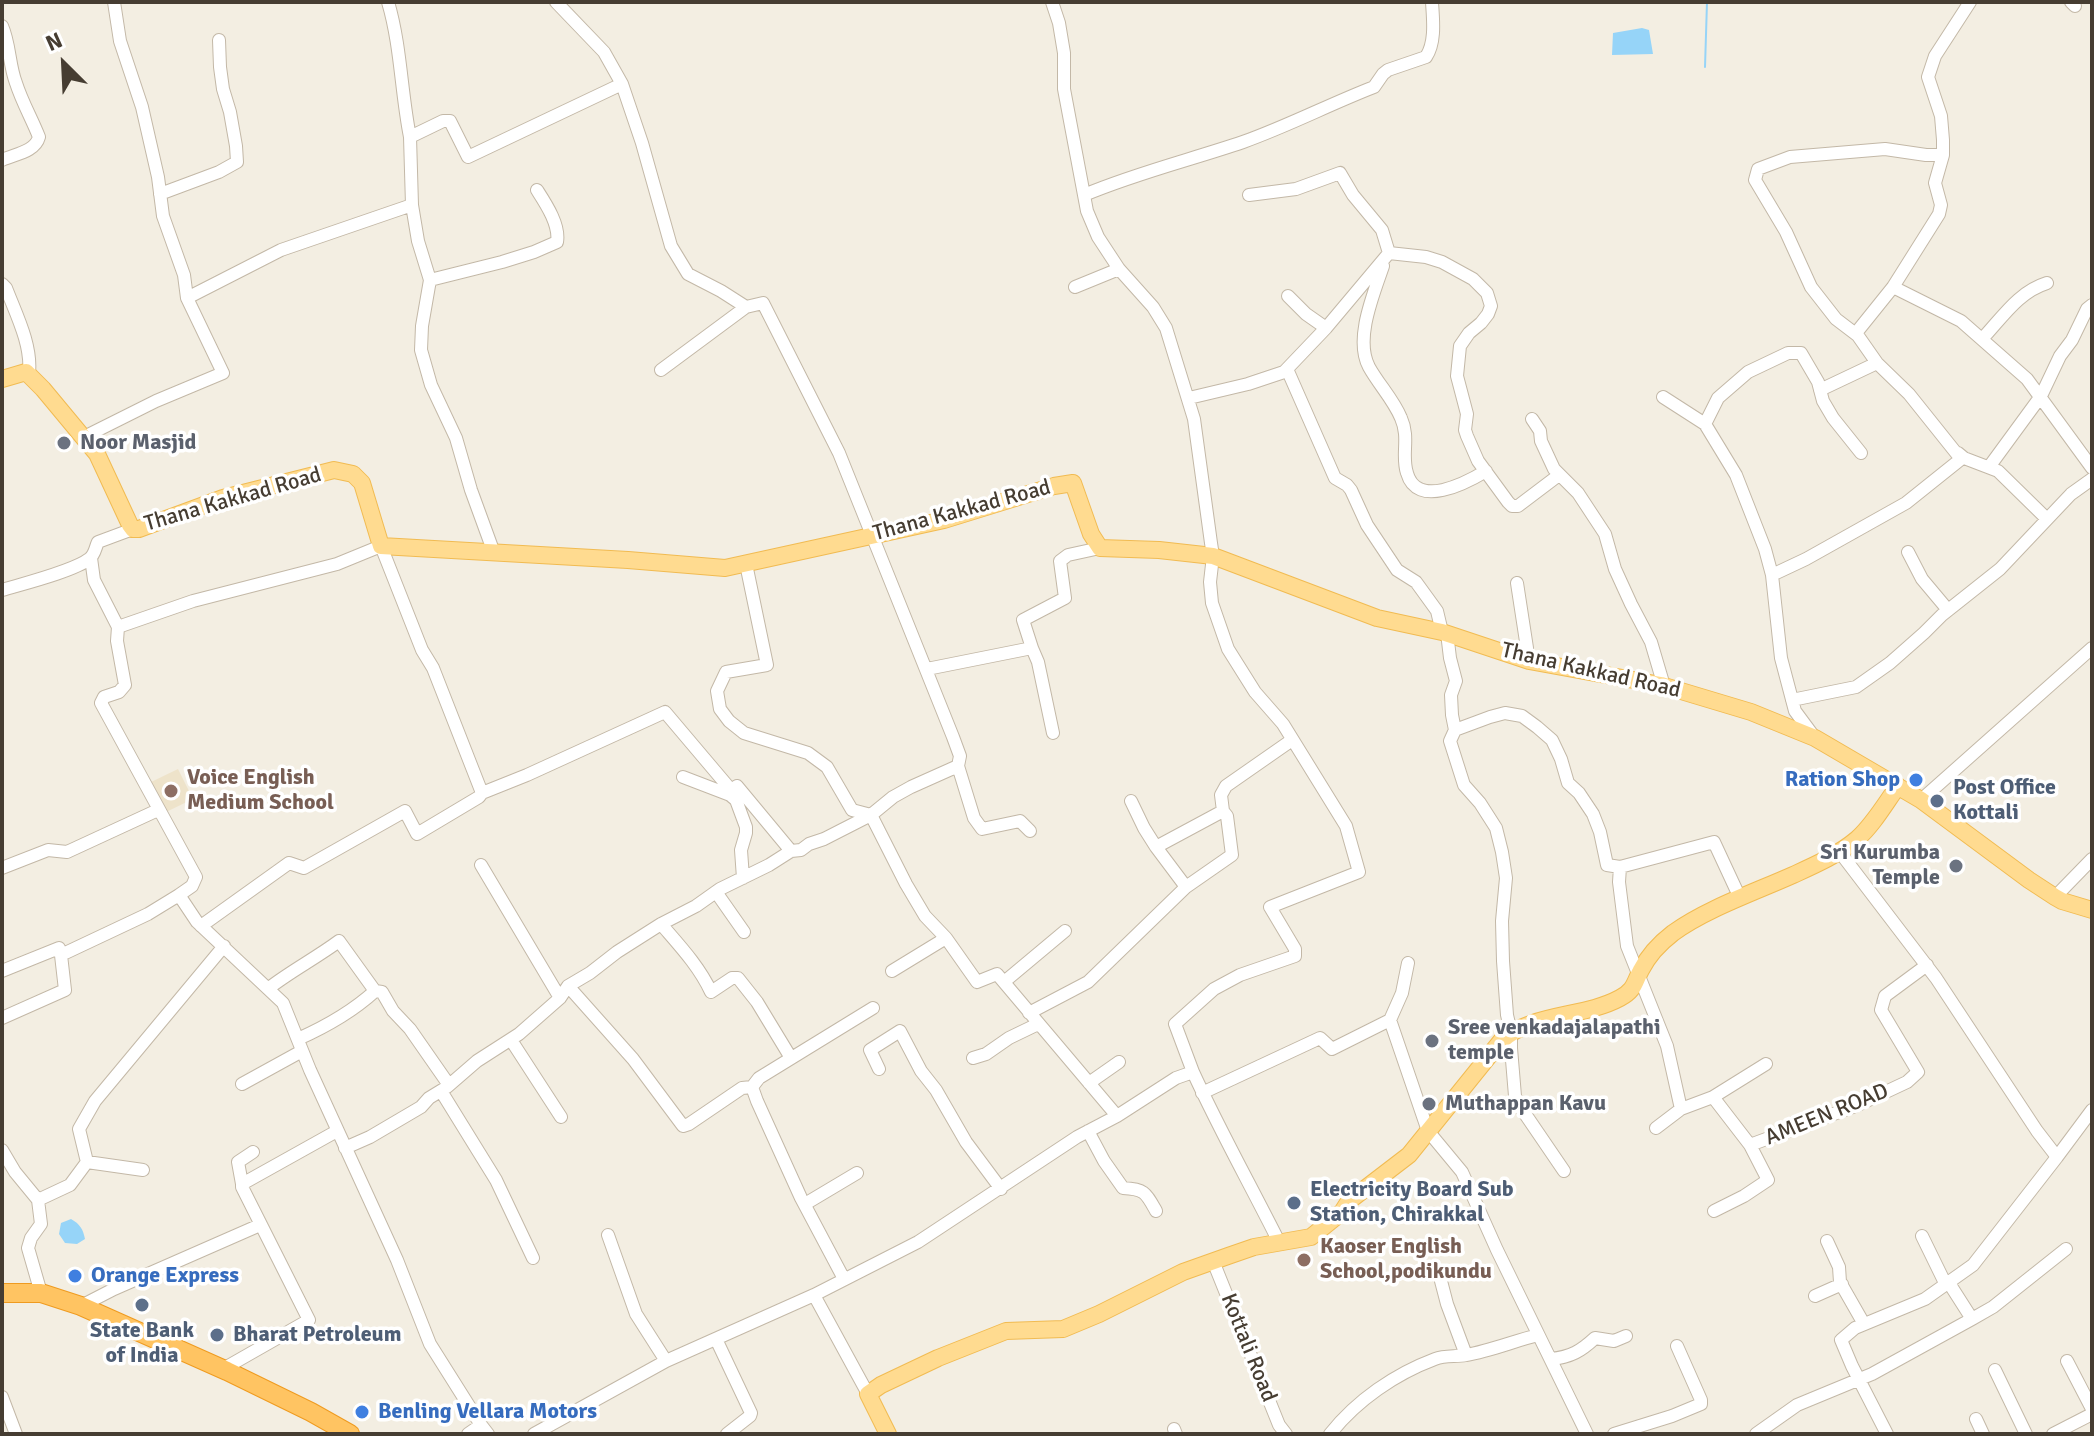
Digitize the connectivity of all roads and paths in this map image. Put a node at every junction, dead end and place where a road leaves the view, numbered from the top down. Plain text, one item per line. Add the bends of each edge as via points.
1 (114, 2) edge
2 (388, 2) edge
3 (556, 2) edge
4 (1052, 2) edge
5 (1432, 2) edge
6 (1970, 2) edge
7 (2, 26) edge
8 (219, 40) dead end
9 (622, 84) junction
10 (410, 137) junction
11 (1943, 155) junction
12 (2, 160) edge
13 (537, 190) dead end
14 (160, 194) junction
15 (1084, 195) junction
16 (1249, 195) dead end
17 (412, 205) junction
18 (1386, 256) junction
19 (1119, 269) junction
20 (430, 280) junction
21 (2047, 283) dead end
22 (2, 284) edge
23 (1075, 287) dead end
24 (1893, 287) junction
25 (1288, 296) dead end
26 (187, 298) junction
27 (2092, 305) edge
28 (746, 307) junction
29 (1326, 328) junction
30 (1857, 335) junction
31 (1982, 339) junction
32 (1877, 363) junction
33 (1287, 369) junction
34 (661, 370) dead end
35 (29, 373) junction
36 (2, 379) edge
37 (1820, 390) junction
38 (2041, 396) junction
39 (1663, 397) dead end
40 (1189, 398) junction
41 (1532, 419) dead end
42 (1705, 424) junction
43 (84, 437) junction
44 (1950, 446) junction
45 (1861, 453) dead end
46 (1989, 467) junction
47 (1486, 471) junction
48 (1559, 475) junction
49 (2092, 477) edge
50 (2047, 519) junction
51 (133, 529) junction
52 (873, 535) junction
53 (381, 546) junction
54 (1100, 548) junction
55 (1908, 552) dead end
56 (494, 553) junction
57 (1213, 556) junction
58 (91, 558) junction
59 (746, 564) junction
60 (1772, 575) junction
61 (1517, 583) dead end
62 (2, 590) edge
63 (1948, 610) junction
64 (118, 627) junction
65 (1444, 633) junction
66 (1032, 648) junction
67 (2092, 648) edge
68 (1525, 659) junction
69 (927, 669) junction
70 (1664, 686) junction
71 (1792, 700) junction
72 (1455, 730) junction
73 (1053, 733) dead end
74 (1815, 738) junction
75 (1292, 740) junction
76 (958, 766) junction
77 (683, 777) dead end
78 (1898, 786) junction
79 (482, 793) junction
80 (1921, 800) junction
81 (1131, 801) dead end
82 (158, 810) junction
83 (1223, 811) junction
84 (871, 815) junction
85 (1030, 831) dead end
86 (1156, 847) junction
87 (791, 851) junction
88 (1839, 851) junction
89 (2092, 859) edge
90 (481, 865) dead end
91 (1620, 867) junction
92 (2, 868) edge
93 (743, 878) junction
94 (1186, 887) junction
95 (716, 892) junction
96 (179, 895) junction
97 (2055, 897) junction
98 (1740, 898) junction
99 (2092, 910) edge
100 (661, 924) junction
101 (201, 926) junction
102 (1065, 931) dead end
103 (744, 932) dead end
104 (946, 938) junction
105 (224, 946) junction
106 (61, 955) junction
107 (1408, 963) dead end
108 (1927, 965) junction
109 (2, 971) edge
110 (892, 971) dead end
111 (1639, 976) junction
112 (1004, 982) junction
113 (568, 986) junction
114 (269, 988) junction
115 (375, 991) junction
116 (560, 998) junction
117 (873, 1008) dead end
118 (1029, 1013) junction
119 (2, 1018) edge
120 (1390, 1020) junction
121 (1038, 1024) junction
122 (1511, 1032) junction
123 (511, 1040) junction
124 (300, 1045) junction
125 (791, 1058) junction
126 (973, 1058) dead end
127 (1119, 1062) dead end
128 (1766, 1064) dead end
129 (879, 1069) dead end
130 (1193, 1072) junction
131 (1089, 1083) junction
132 (242, 1084) dead end
133 (752, 1087) junction
134 (445, 1088) junction
135 (1202, 1093) junction
136 (1713, 1097) junction
137 (1681, 1109) junction
138 (2092, 1110) edge
139 (1117, 1116) junction
140 (561, 1117) dead end
141 (1656, 1128) dead end
142 (337, 1131) junction
143 (1088, 1131) junction
144 (1428, 1131) junction
145 (1750, 1145) junction
146 (345, 1148) junction
147 (2, 1150) edge
148 (253, 1152) dead end
149 (2057, 1157) junction
150 (87, 1162) junction
151 (143, 1170) dead end
152 (1564, 1171) dead end
153 (857, 1173) dead end
154 (242, 1184) junction
155 (1001, 1189) junction
156 (38, 1200) junction
157 (805, 1204) junction
158 (1156, 1211) dead end
159 (1714, 1211) dead end
160 (260, 1225) junction
161 (608, 1235) dead end
162 (1922, 1236) dead end
163 (1827, 1241) dead end
164 (1280, 1244) junction
165 (2066, 1249) dead end
166 (533, 1258) dead end
167 (1213, 1261) junction
168 (844, 1279) junction
169 (1441, 1281) dead end
170 (1842, 1284) junction
171 (1947, 1284) junction
172 (2, 1293) edge
173 (41, 1293) junction
174 (814, 1295) junction
175 (1815, 1296) dead end
176 (81, 1306) junction
177 (1972, 1319) junction
178 (1864, 1324) junction
179 (1538, 1335) junction
180 (1626, 1336) dead end
181 (716, 1339) junction
182 (1677, 1346) dead end
183 (1466, 1355) junction
184 (1551, 1359) junction
185 (666, 1361) junction
186 (2067, 1361) dead end
187 (223, 1369) junction
188 (1995, 1370) dead end
189 (1860, 1378) junction
190 (868, 1394) junction
191 (2, 1397) edge
192 (2092, 1411) edge
193 (1976, 1419) dead end
194 (484, 1430) edge
195 (344, 1432) edge
196 (16, 1434) edge
197 (468, 1434) edge
198 (534, 1434) edge
199 (727, 1434) edge
200 (888, 1434) edge
201 (1286, 1434) edge
202 (1330, 1434) edge
203 (1587, 1434) edge
204 (1614, 1434) edge
205 (1756, 1434) edge
206 (1887, 1434) edge
207 (1983, 1434) edge
208 (2026, 1434) edge
209 (2053, 1434) edge

1 - 14 street
2 - 10 street
3 - 9 street via 604,52
4 - 15 street
5 - 15 street via 1431,50 1426,57 1388,70 1374,87 1279,129
6 - 11 street via 1935,56 1928,77 1941,116
7 - 12 street via 15,81 39,137 33,147
8 - 14 street via 237,162
9 - 10 street via 468,157 450,121
9 - 28 street via 671,246 688,274
10 - 17 street
11 - 24 street via 1935,183 1939,214
11 - 30 street via 1885,149 1790,157 1758,169 1755,180 1811,287 1836,319
13 - 20 street via 548,207 557,242
14 - 26 street
15 - 19 street via 1093,227
16 - 18 street via 1296,189 1340,173 1382,230
17 - 20 street
17 - 26 street via 281,250
18 - 29 street
18 - 47 street via 1442,262 1487,293 1488,314 1460,346 1457,364 1465,430
18 - 47 street via 1369,307 1365,354 1402,419 1407,473 1415,486 1430,492
19 - 23 street
19 - 40 street via 1166,328
20 - 56 street via 421,350
21 - 31 street via 2019,298
22 - 35 street via 23,334
24 - 30 street
24 - 31 street via 1961,321
25 - 29 street
26 - 43 street via 223,373
27 - 38 street
28 - 34 street
28 - 52 street via 763,303 839,453
29 - 33 street
30 - 32 street
31 - 38 street
32 - 37 street
32 - 44 street
33 - 40 street
33 - 65 street via 1335,478 1351,490 1397,570 1416,582 1437,611
35 - 36 main road
35 - 43 main road, Thana Kakkad Road
37 - 42 street via 1801,353 1788,353 1748,372 1718,398
37 - 45 street via 1833,418
38 - 46 street
38 - 49 street
39 - 42 street
40 - 57 street
41 - 48 street
42 - 60 street via 1736,475
43 - 51 main road, Thana Kakkad Road via 104,465
44 - 46 street
44 - 60 street via 1961,459 1906,503
46 - 50 street
47 - 48 street via 1514,507
48 - 70 street via 1605,534
49 - 50 street
50 - 63 street via 2000,569
51 - 53 main road, Thana Kakkad Road via 223,498 334,470 353,474 362,483
51 - 58 street via 98,542
52 - 54 main road, Thana Kakkad Road via 944,520 1069,482
52 - 59 main road, Thana Kakkad Road
52 - 69 street
53 - 56 main road, Thana Kakkad Road
53 - 64 street via 337,564 193,601
53 - 79 street
54 - 57 main road, Thana Kakkad Road
54 - 66 street via 1060,561 1065,598 1023,620
55 - 63 street
56 - 59 main road, Thana Kakkad Road via 725,568
57 - 65 main road, Thana Kakkad Road via 1377,618
57 - 75 street via 1212,603 1228,649
58 - 62 street
58 - 64 street via 94,580
59 - 84 street via 767,665 726,672 717,691 720,709 744,733 808,753 827,767 852,810
60 - 71 street via 1781,658
61 - 68 street
63 - 71 street via 1856,687
64 - 82 street via 125,685 101,703
65 - 68 main road, Thana Kakkad Road
65 - 72 street via 1456,681 1451,695
66 - 69 street
66 - 73 street
67 - 80 street
68 - 70 main road, Thana Kakkad Road
69 - 76 street via 960,756
70 - 74 main road, Thana Kakkad Road
71 - 74 street
72 - 91 street via 1505,713 1522,716 1537,727 1552,740 1568,783 1593,814 1607,865
72 - 122 street via 1450,741 1464,785 1496,828 1502,852 1503,961
74 - 78 main road, Thana Kakkad Road
75 - 83 street via 1226,786
75 - 130 street via 1346,826 1359,872 1270,907 1295,956 1214,989 1175,1024
76 - 84 street via 893,797
76 - 85 street via 982,829 1020,821
77 - 93 street via 736,800 746,833
78 - 80 main road, Thana Kakkad Road
78 - 88 main road via 1869,827
79 - 87 street via 665,712
79 - 101 street via 417,834 405,811 304,868 289,863
80 - 97 main road, Thana Kakkad Road
81 - 86 street
82 - 92 street via 67,852 48,850
82 - 96 street via 196,877
83 - 86 street
83 - 94 street via 1232,855
84 - 87 street
84 - 104 street via 925,916
86 - 94 street
87 - 93 street
88 - 98 main road
88 - 108 street
89 - 97 street
90 - 116 street
91 - 98 street via 1714,842
91 - 111 street via 1627,946
93 - 95 street
94 - 118 street via 1088,982
95 - 100 street
95 - 103 street
96 - 101 street
96 - 106 street
97 - 99 main road, Thana Kakkad Road
98 - 111 main road via 1673,933 1655,949
100 - 113 street
100 - 125 street via 711,992 738,978
101 - 105 street
102 - 112 street
104 - 110 street
104 - 112 street via 977,982 997,974
105 - 114 street
105 - 150 street via 95,1101 79,1129
106 - 109 street via 59,948
106 - 119 street via 65,990
107 - 120 street
108 - 145 street, AMEEN ROAD via 1885,996 1881,1010 1918,1072 1858,1105
108 - 149 street
111 - 122 main road via 1623,997 1599,1008
111 - 137 street via 1667,1046
112 - 118 street
113 - 116 street
113 - 133 street via 683,1126 742,1088
114 - 115 street via 339,941
114 - 124 street via 283,1003
115 - 124 street
115 - 134 street via 382,992 419,1040
116 - 123 street
117 - 125 street
118 - 121 street
120 - 135 street via 1332,1049 1320,1038
120 - 144 street
121 - 126 street
121 - 131 street
122 - 144 main road
122 - 152 street via 1515,1096
123 - 134 street
123 - 140 street
124 - 132 street
124 - 142 street
125 - 133 street
127 - 131 street
128 - 136 street
129 - 155 street via 870,1050 900,1031 966,1142
130 - 135 street
130 - 139 street
131 - 139 street
133 - 157 street
134 - 146 street
134 - 166 street
135 - 164 street
136 - 137 street
136 - 145 street, AMEEN ROAD
137 - 141 street
138 - 149 street
139 - 143 street
142 - 146 street
142 - 154 street
143 - 155 street
143 - 158 street via 1123,1188 1139,1189
144 - 164 main road via 1409,1155 1311,1237
144 - 179 street via 1462,1172
145 - 159 street via 1768,1180
146 - 194 street via 430,1344
147 - 156 street
148 - 154 street via 238,1162
149 - 171 street via 1973,1265
150 - 151 street
150 - 156 street via 70,1185
153 - 157 street
154 - 160 street
155 - 168 street via 918,1242
156 - 173 street via 41,1224 28,1248
157 - 168 street
160 - 176 street
160 - 187 street via 309,1320
161 - 185 street via 636,1314
162 - 171 street
163 - 170 street
164 - 167 main road
165 - 177 street
167 - 190 main road via 1063,1329 1006,1331
167 - 201 street, Kottali Road
168 - 174 street
169 - 183 street
170 - 175 street
170 - 178 street
171 - 177 street
171 - 178 street
172 - 173 highway
173 - 176 highway
174 - 181 street
174 - 190 street
176 - 187 highway
177 - 189 street
178 - 189 street via 1841,1340
179 - 183 street
179 - 184 street
180 - 184 street via 1614,1341 1595,1338 1581,1351
181 - 185 street
181 - 199 street via 751,1413
182 - 204 street via 1701,1404
183 - 202 street via 1439,1357 1414,1368 1371,1393
184 - 203 street
185 - 198 street
186 - 192 street
187 - 195 highway
188 - 208 street
189 - 205 street via 1797,1405
189 - 206 street
190 - 200 main road
191 - 196 street
192 - 209 street
193 - 207 street
194 - 197 street

